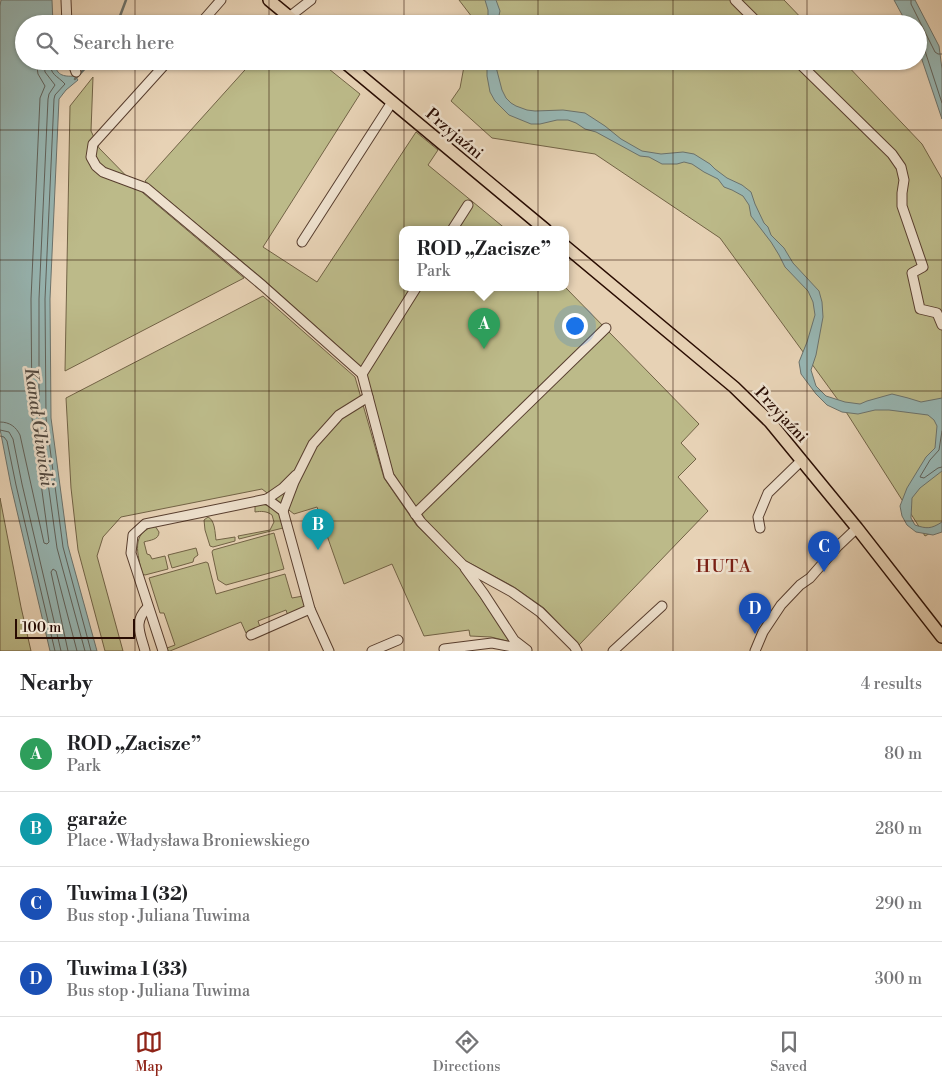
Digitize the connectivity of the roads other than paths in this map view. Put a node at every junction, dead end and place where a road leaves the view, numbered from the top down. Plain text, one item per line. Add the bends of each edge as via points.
1 (66, 0) edge
2 (221, 0) edge
3 (269, 0) edge
4 (311, 0) edge
5 (735, 0) edge
6 (67, 15) edge
7 (208, 15) edge
8 (288, 15) edge
9 (298, 15) edge
10 (750, 15) edge
11 (160, 70) edge
12 (354, 70) edge
13 (806, 70) edge
14 (392, 102) junction
15 (468, 205) dead end
16 (455, 226) edge
17 (541, 226) edge
18 (302, 242) dead end
19 (569, 249) edge
20 (414, 291) edge
21 (942, 325) edge
22 (606, 328) dead end
23 (362, 374) junction
24 (368, 397) junction
25 (802, 460) junction
26 (300, 472) junction
27 (267, 499) junction
28 (283, 511) junction
29 (415, 514) junction
30 (760, 528) dead end
31 (857, 528) junction
32 (464, 566) junction
33 (148, 606) junction
34 (662, 606) dead end
35 (310, 609) junction
36 (251, 635) dead end
37 (942, 636) edge
38 (398, 640) dead end
39 (444, 649) dead end
40 (529, 650) edge
41 (145, 651) edge
42 (163, 651) edge
43 (329, 651) edge
44 (372, 651) edge
45 (577, 651) edge
46 (613, 651) edge
47 (755, 651) edge

1 - 6 street
2 - 7 street
3 - 8 main road
4 - 9 street
5 - 10 street
11 - 23 street via 93,144 91,157 96,166 103,172 146,188
12 - 14 main road, Przyjaźni
13 - 21 street via 892,154 901,167 904,180 902,206 923,267 912,273 920,309 938,313
14 - 17 main road, Przyjaźni
14 - 18 street
15 - 16 street
19 - 25 main road, Przyjaźni via 741,393
20 - 23 street
22 - 29 street
23 - 24 street
24 - 26 street via 339,415 314,444
24 - 29 street via 389,476
25 - 30 street via 768,493 758,517
25 - 31 main road, Przyjaźni
26 - 27 street
26 - 28 street
27 - 28 street
27 - 33 street via 145,524 133,535 131,553
28 - 35 street
29 - 32 street
31 - 37 main road, Przyjaźni
31 - 47 street via 781,605
32 - 40 street via 514,640
32 - 45 street via 512,592 540,612
33 - 41 street via 138,622
33 - 42 street
34 - 46 street
35 - 36 street
35 - 43 street
38 - 44 street
39 - 40 street via 492,643

